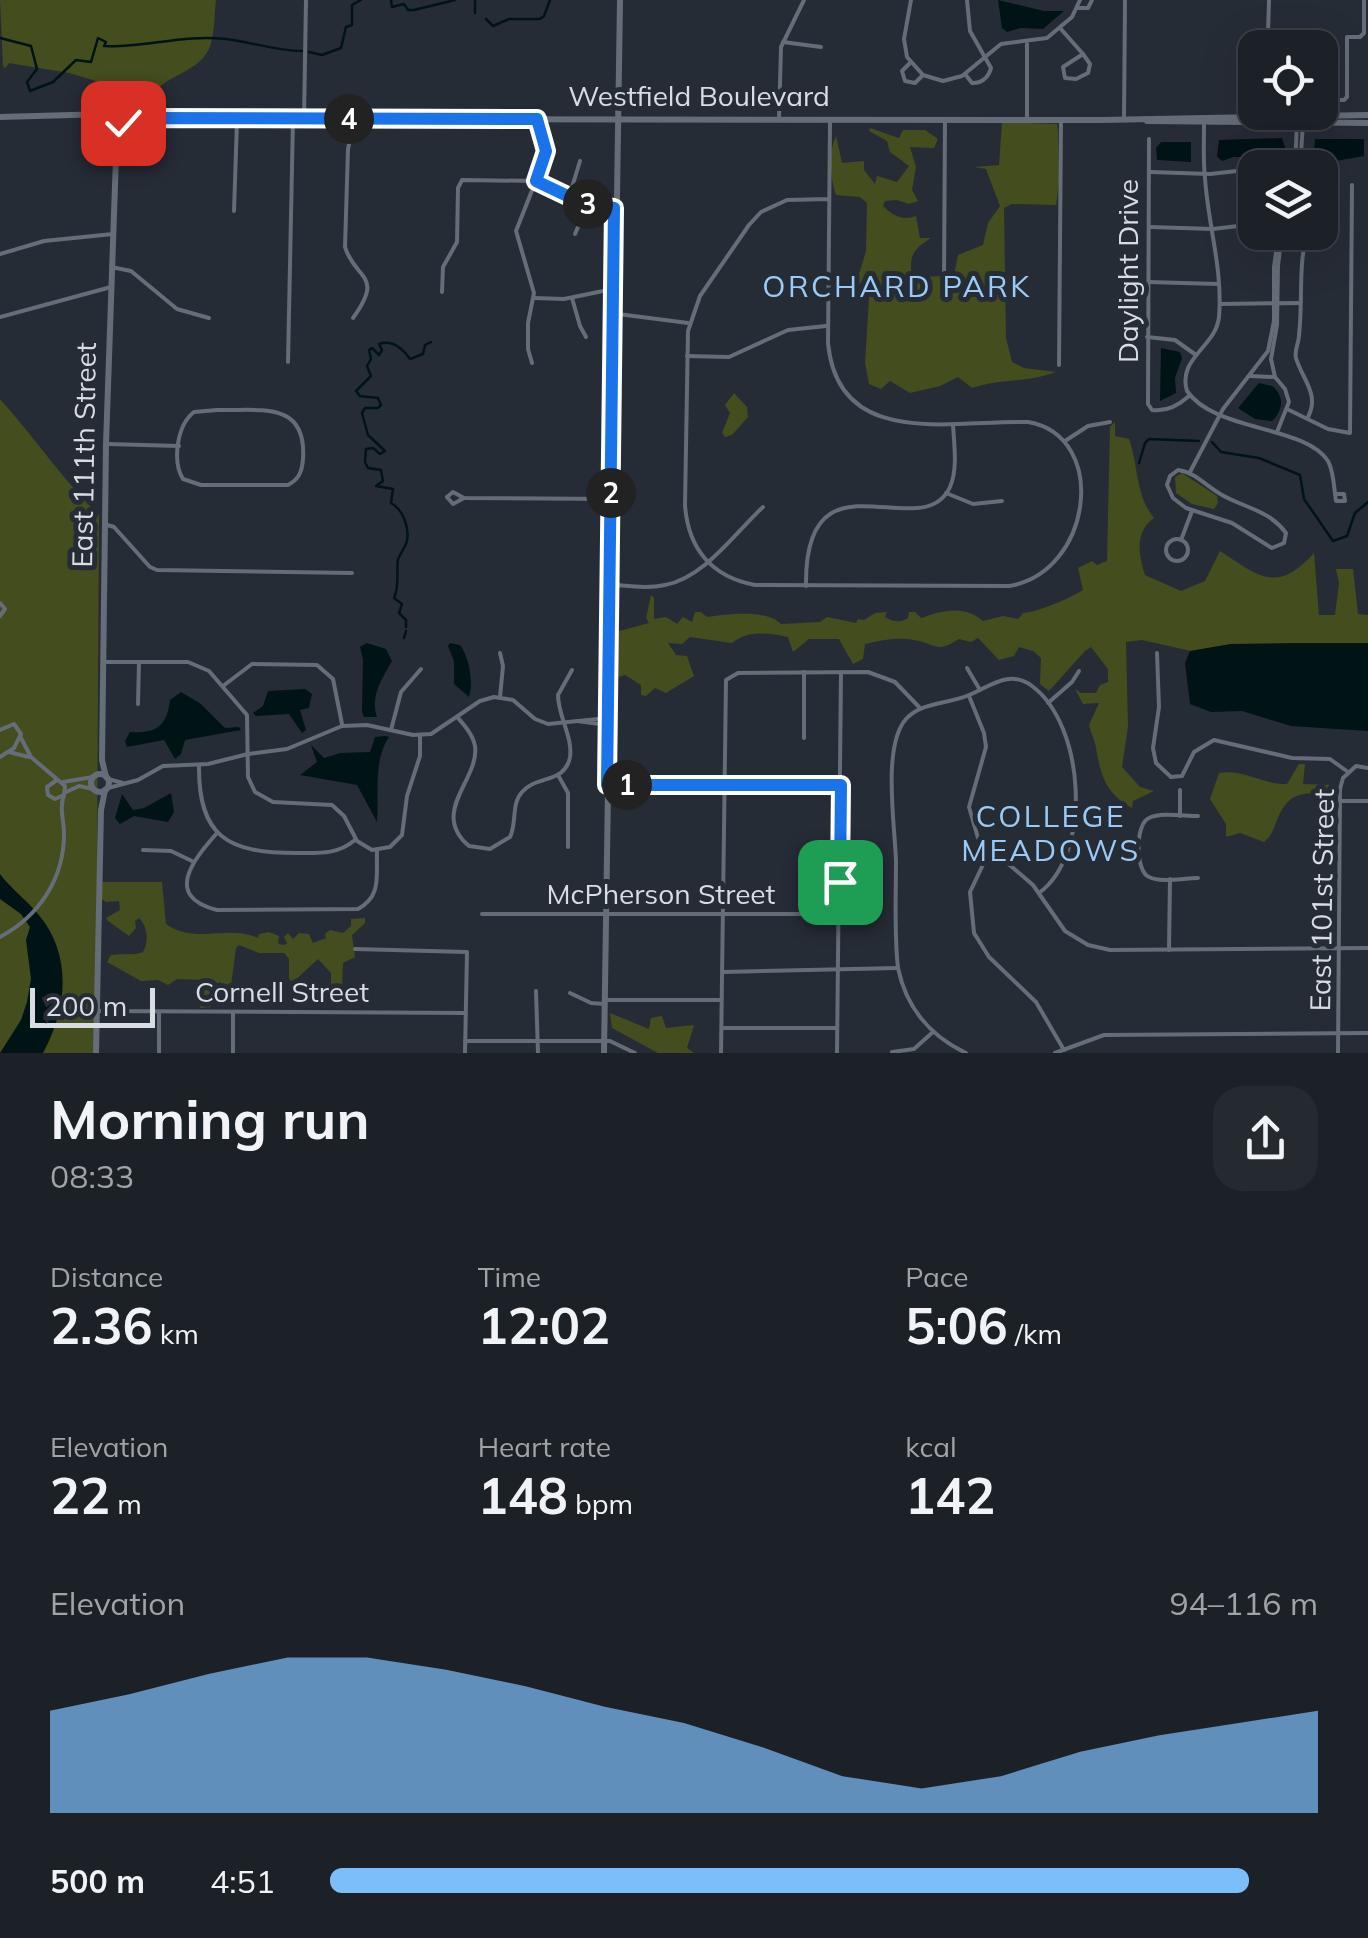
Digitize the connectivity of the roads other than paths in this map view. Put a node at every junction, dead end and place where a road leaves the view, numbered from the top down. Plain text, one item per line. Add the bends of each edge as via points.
1 (306, 0) edge
2 (620, 0) edge
3 (804, 0) edge
4 (911, 0) edge
5 (966, 0) edge
6 (1080, 0) edge
7 (1092, 0) edge
8 (1125, 0) edge
9 (1269, 0) edge
10 (1364, 0) edge
11 (1078, 8) junction
12 (1060, 28) junction
13 (1268, 30) edge
14 (782, 42) junction
15 (1027, 42) junction
16 (821, 47) dead end
17 (1083, 54) junction
18 (985, 56) junction
19 (910, 63) junction
20 (964, 74) junction
21 (923, 75) junction
22 (1338, 100) edge
23 (1368, 115) edge
24 (90, 116) junction
25 (1338, 116) edge
26 (0, 117) edge
27 (1238, 118) edge
28 (237, 119) junction
29 (293, 119) junction
30 (304, 119) junction
31 (354, 119) junction
32 (537, 119) junction
33 (618, 119) junction
34 (779, 119) junction
35 (830, 119) junction
36 (1026, 119) junction
37 (1061, 119) junction
38 (1124, 119) junction
39 (945, 120) junction
40 (1136, 120) junction
41 (1338, 120) edge
42 (1238, 121) edge
43 (1204, 123) junction
44 (1368, 123) edge
45 (113, 124) junction
46 (1149, 138) dead end
47 (580, 160) dead end
48 (1238, 170) edge
49 (1149, 172) junction
50 (1204, 174) junction
51 (536, 181) junction
52 (1352, 185) dead end
53 (570, 197) junction
54 (829, 199) junction
55 (588, 204) junction
56 (614, 208) junction
57 (234, 211) dead end
58 (1149, 226) junction
59 (1238, 226) edge
60 (1213, 229) junction
61 (113, 234) junction
62 (575, 234) dead end
63 (1280, 250) edge
64 (1304, 250) edge
65 (0, 254) edge
66 (112, 268) junction
67 (944, 281) dead end
68 (1148, 282) junction
69 (1218, 284) junction
70 (111, 288) junction
71 (614, 288) junction
72 (442, 292) dead end
73 (534, 298) junction
74 (572, 298) junction
75 (1300, 303) junction
76 (1218, 304) junction
77 (1276, 304) junction
78 (613, 314) junction
79 (0, 316) edge
80 (210, 318) dead end
81 (353, 318) dead end
82 (690, 324) junction
83 (828, 326) junction
84 (586, 336) dead end
85 (1147, 337) junction
86 (1196, 355) junction
87 (687, 356) junction
88 (288, 362) dead end
89 (532, 364) dead end
90 (1059, 365) dead end
91 (1249, 376) junction
92 (1275, 376) junction
93 (1189, 396) junction
94 (1289, 410) junction
95 (1220, 414) junction
96 (1307, 419) junction
97 (1110, 422) dead end
98 (953, 423) junction
99 (1278, 432) junction
100 (1065, 441) junction
101 (106, 444) junction
102 (178, 446) junction
103 (1190, 472) junction
104 (946, 492) junction
105 (1335, 494) dead end
106 (464, 498) dead end
107 (611, 499) junction
108 (1002, 501) dead end
109 (762, 507) dead end
110 (1192, 512) junction
111 (104, 524) junction
112 (1181, 540) junction
113 (705, 562) junction
114 (352, 573) dead end
115 (610, 584) junction
116 (806, 586) junction
117 (0, 603) edge
118 (0, 616) edge
119 (500, 653) dead end
120 (1157, 654) dead end
121 (102, 662) junction
122 (139, 662) junction
123 (967, 668) dead end
124 (421, 669) dead end
125 (572, 670) dead end
126 (1078, 671) dead end
127 (804, 672) junction
128 (841, 672) junction
129 (224, 686) junction
130 (980, 690) junction
131 (968, 696) junction
132 (500, 697) junction
133 (1048, 702) junction
134 (138, 704) dead end
135 (920, 708) junction
136 (458, 718) junction
137 (608, 722) junction
138 (564, 724) junction
139 (342, 726) junction
140 (0, 730) edge
141 (391, 730) junction
142 (20, 736) junction
143 (420, 736) junction
144 (804, 738) dead end
145 (8, 752) junction
146 (0, 754) edge
147 (248, 754) junction
148 (31, 758) junction
149 (102, 760) junction
150 (198, 765) junction
151 (1368, 768) edge
152 (44, 771) junction
153 (1348, 772) junction
154 (95, 776) junction
155 (558, 776) junction
156 (59, 781) junction
157 (107, 784) junction
158 (607, 785) junction
159 (724, 785) junction
160 (841, 785) junction
161 (47, 788) junction
162 (94, 790) junction
163 (1180, 790) dead end
164 (65, 793) junction
165 (52, 798) junction
166 (1368, 800) edge
167 (1340, 802) junction
168 (101, 810) junction
169 (62, 812) junction
170 (1180, 816) junction
171 (1198, 816) dead end
172 (217, 833) junction
173 (355, 840) junction
174 (568, 847) dead end
175 (142, 850) dead end
176 (377, 850) junction
177 (990, 850) junction
178 (192, 860) junction
179 (1170, 878) junction
180 (1198, 878) dead end
181 (1039, 893) junction
182 (482, 914) dead end
183 (722, 914) junction
184 (840, 914) junction
185 (606, 915) junction
186 (0, 937) edge
187 (1339, 948) junction
188 (1368, 948) edge
189 (355, 950) dead end
190 (1169, 950) junction
191 (898, 968) junction
192 (839, 971) junction
193 (722, 972) junction
194 (536, 991) dead end
195 (570, 993) dead end
196 (722, 1000) junction
197 (605, 1002) junction
198 (97, 1011) junction
199 (160, 1011) junction
200 (233, 1011) junction
201 (466, 1013) junction
202 (722, 1028) junction
203 (837, 1028) junction
204 (932, 1032) junction
205 (1368, 1033) edge
206 (1338, 1034) junction
207 (538, 1041) junction
208 (605, 1041) junction
209 (465, 1042) junction
210 (1064, 1050) junction
211 (892, 1052) edge
212 (96, 1053) edge
213 (159, 1053) edge
214 (232, 1053) edge
215 (465, 1053) edge
216 (538, 1053) edge
217 (604, 1053) edge
218 (635, 1053) edge
219 (721, 1053) edge
220 (837, 1053) edge
221 (966, 1053) edge
222 (1055, 1053) edge
223 (1338, 1053) edge

1 - 30 street
2 - 33 main road
3 - 14 street
4 - 19 street via 904,40
5 - 18 street via 968,26
6 - 11 street
7 - 11 street
8 - 38 street
9 - 13 street
10 - 22 street via 1364,33 1347,37 1347,96
11 - 12 street
12 - 15 street
12 - 17 street
14 - 16 street
14 - 34 street
15 - 18 street via 1000,44
15 - 36 street
17 - 17 street via 1088,73 1065,78 1063,67
18 - 20 street
18 - 20 street via 987,76 974,84
19 - 21 street
19 - 21 street via 902,71 905,82
20 - 21 street via 944,81
23 - 25 main road, Westfield Boulevard
24 - 26 main road
24 - 45 main road
24 - 45 main road, Westfield Boulevard via 106,114
27 - 40 main road, Westfield Boulevard
28 - 29 main road, Westfield Boulevard
28 - 45 main road, Westfield Boulevard
28 - 57 street
29 - 30 main road, Westfield Boulevard
29 - 88 street
30 - 31 main road, Westfield Boulevard
31 - 32 main road, Westfield Boulevard
31 - 81 street via 345,247 368,282
32 - 33 main road, Westfield Boulevard
32 - 51 street via 546,151
33 - 34 main road, Westfield Boulevard
33 - 56 main road
34 - 35 main road, Westfield Boulevard
35 - 39 main road, Westfield Boulevard
35 - 54 street
36 - 37 main road, Westfield Boulevard
36 - 39 main road, Westfield Boulevard
37 - 38 main road, Westfield Boulevard
37 - 90 street
38 - 40 main road, Westfield Boulevard
39 - 67 street
40 - 43 main road, Westfield Boulevard
41 - 44 main road, Westfield Boulevard
42 - 43 main road, Westfield Boulevard
43 - 50 street
45 - 61 main road, East 111th Street
46 - 49 street, Daylight Drive
47 - 53 street
48 - 50 street
49 - 50 street
49 - 58 street, Daylight Drive
50 - 60 street
51 - 53 street
51 - 72 street via 460,182 458,242 443,267
51 - 73 street via 516,231
52 - 96 street via 1350,433
53 - 55 street
54 - 82 street via 787,200 761,212 708,282
54 - 83 street
55 - 56 street
55 - 62 street
56 - 71 main road
58 - 60 street
58 - 68 street, Daylight Drive
59 - 60 street
60 - 69 street
61 - 65 street via 44,240
61 - 66 main road, East 111th Street
63 - 77 street
64 - 75 street
66 - 70 main road, East 111th Street
66 - 80 street via 131,271 177,309
68 - 69 street
68 - 85 street, Daylight Drive
69 - 76 street
70 - 79 street
70 - 101 main road, East 111th Street
71 - 74 street
71 - 78 main road
73 - 74 street
73 - 89 street via 528,323
74 - 84 street
75 - 77 street
75 - 96 street via 1296,356 1310,384 1313,408
76 - 77 street
76 - 86 street via 1215,329
77 - 91 street via 1268,352
77 - 92 street
78 - 82 street
78 - 107 main road
82 - 87 street
83 - 87 street via 793,328 729,356
83 - 98 street via 832,370 856,404 892,422
85 - 86 street via 1175,340
85 - 93 street, Daylight Drive via 1146,406 1159,411
86 - 93 street via 1184,375
87 - 113 street via 686,516
91 - 92 street
91 - 95 street
92 - 94 street via 1286,388
93 - 95 street
94 - 96 street
94 - 99 street
95 - 99 street
95 - 103 street
97 - 100 street
98 - 100 street via 1031,423
98 - 104 street via 953,477
99 - 105 street via 1324,457
100 - 116 street via 1078,474 1076,526 1063,554 1041,575 1005,586
101 - 102 street
101 - 111 main road, East 111th Street
102 - 102 street via 184,421 194,412 278,413 299,426 303,458 288,485 196,485 179,473
103 - 110 street via 1176,471 1167,485
103 - 110 street via 1223,496 1263,512 1286,540 1272,548 1223,519
104 - 108 street via 973,504
104 - 116 street via 922,506 849,508 828,516 810,538
106 - 107 street
107 - 115 main road
109 - 113 street
110 - 112 street
111 - 114 street via 157,570
111 - 121 main road, East 111th Street
112 - 112 street via 1167,545 1172,559 1186,554
113 - 115 street via 666,585
113 - 116 street via 745,584
115 - 137 main road
117 - 118 street
119 - 132 street
120 - 153 street via 1154,754 1165,774 1179,778 1194,752 1214,740 1330,760
121 - 122 street
121 - 149 main road, East 111th Street
122 - 129 street via 192,663
122 - 134 street
123 - 130 street
124 - 141 street via 401,692
125 - 138 street via 558,695
126 - 133 street
127 - 128 street
127 - 144 street
127 - 159 street via 727,678
128 - 135 street via 886,677
128 - 160 street
129 - 139 street via 252,664 320,666 334,679
129 - 147 street via 247,715
130 - 131 street
130 - 133 street via 1015,679
131 - 135 street
131 - 177 street via 986,747 970,814
132 - 136 street
132 - 138 street via 543,723
133 - 181 street via 1068,739 1076,800 1061,866
135 - 191 street via 901,726 894,761
136 - 143 street
136 - 155 street via 475,746 455,807 456,829 469,846 488,850 506,842 519,796
137 - 138 street
137 - 158 main road
138 - 155 street via 570,754
139 - 141 street
139 - 147 street via 287,749
140 - 142 street via 14,724
141 - 143 street
142 - 145 street
142 - 148 street
143 - 176 street via 404,830 393,845
145 - 146 street
145 - 148 street
147 - 150 street
147 - 173 street via 254,792 273,802 332,805
148 - 152 street
149 - 154 main road, East 111th Street
149 - 157 main road, East 111th Street
150 - 157 street via 163,766 138,780
150 - 172 street via 201,806
151 - 153 street, East 101st Street
152 - 156 street
152 - 161 street
153 - 167 street, East 101st Street
154 - 156 street
154 - 157 main road
154 - 162 main road
155 - 174 street via 568,793
156 - 161 street
156 - 164 street
157 - 162 main road
157 - 168 main road, East 111th Street
158 - 159 street
158 - 185 main road
159 - 160 street
159 - 183 street
160 - 184 street
161 - 165 street
162 - 164 street via 79,786
162 - 168 main road, East 111th Street
163 - 170 street
164 - 165 street
164 - 169 street
165 - 169 street
166 - 167 street
167 - 187 street, East 101st Street
168 - 198 main road, East 111th Street
169 - 186 street via 62,858 53,884
170 - 171 street
170 - 179 street via 1154,816 1140,830 1144,874
172 - 173 street via 258,852 330,853
172 - 178 street
173 - 176 street
175 - 178 street
176 - 178 street via 374,895 350,910 211,908 190,891
177 - 181 street
177 - 210 street via 970,892 974,933 1036,1002
179 - 180 street
179 - 190 street
181 - 190 street via 1066,931 1094,948
182 - 185 street, McPherson Street
183 - 184 street, McPherson Street
183 - 185 street, McPherson Street
183 - 193 street
184 - 192 street
185 - 197 main road
187 - 188 street
187 - 190 street
187 - 206 street, East 101st Street
189 - 201 street via 468,952
191 - 192 street
191 - 204 street via 911,1005
192 - 193 street
192 - 203 street
193 - 196 street
194 - 207 street
195 - 197 street
196 - 197 street
196 - 202 street
197 - 208 main road
198 - 199 street, Cornell Street
198 - 212 main road, East 111th Street
199 - 200 street, Cornell Street
199 - 213 street
200 - 201 street, Cornell Street
200 - 214 street
201 - 209 street
202 - 203 street
202 - 219 street
203 - 220 street
204 - 211 street via 914,1049
204 - 221 street
205 - 206 street
206 - 210 street via 1104,1035
206 - 223 street, East 101st Street
207 - 208 street
207 - 209 street
207 - 216 street
208 - 217 main road
208 - 218 street
209 - 215 street
210 - 222 street

